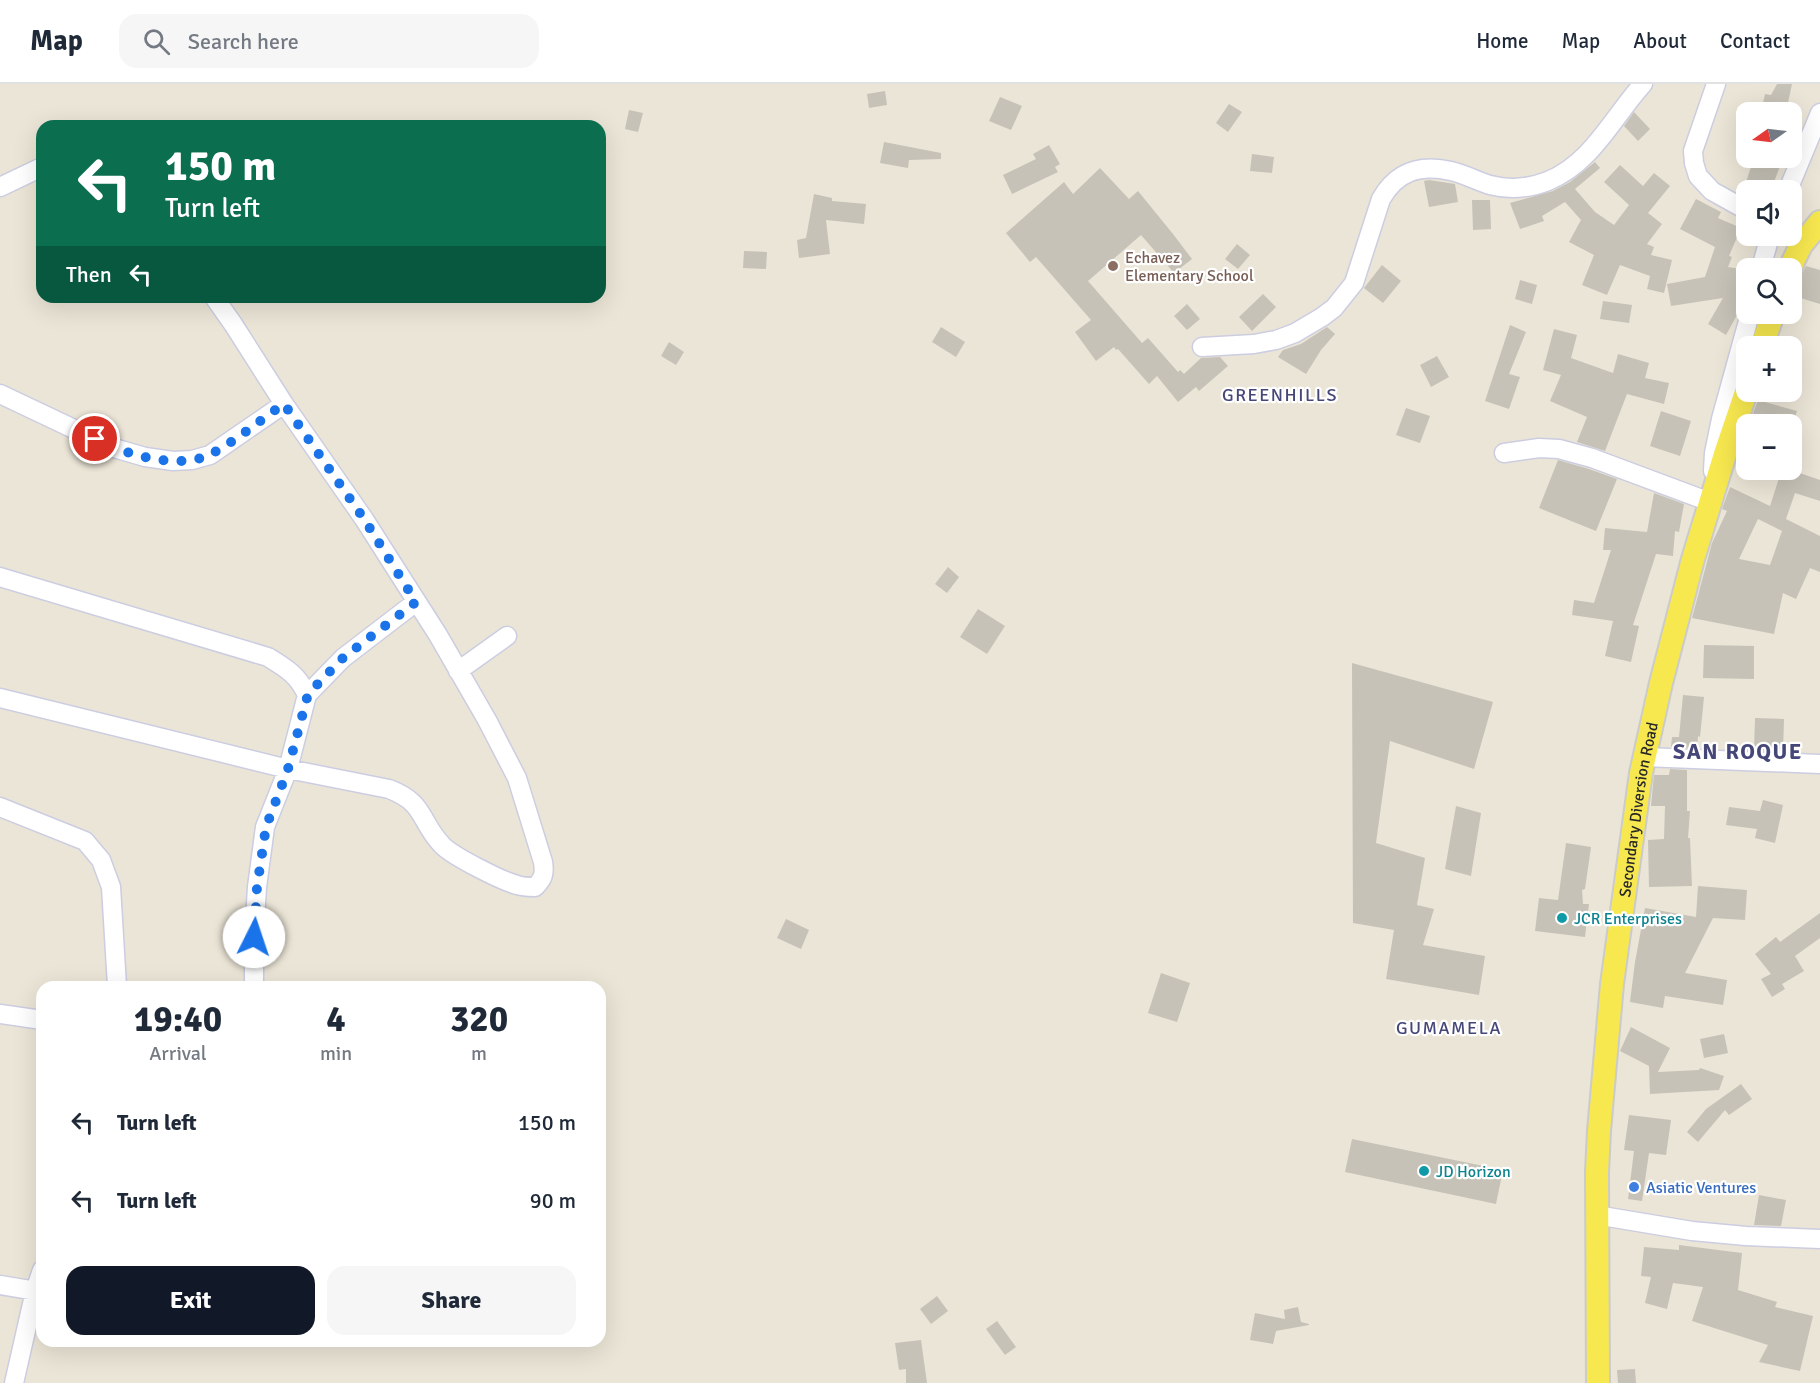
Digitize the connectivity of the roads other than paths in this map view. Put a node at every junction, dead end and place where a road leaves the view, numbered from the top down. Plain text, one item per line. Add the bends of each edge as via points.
1 (1643, 84) edge
2 (1716, 84) edge
3 (1820, 113) edge
4 (36, 170) edge
5 (1792, 180) edge
6 (0, 187) edge
7 (1736, 204) edge
8 (1820, 222) edge
9 (1795, 258) edge
10 (218, 303) edge
11 (1747, 324) edge
12 (1202, 347) dead end
13 (0, 394) edge
14 (1743, 402) edge
15 (284, 404) junction
16 (1504, 453) dead end
17 (1712, 496) junction
18 (0, 577) edge
19 (416, 602) junction
20 (507, 636) dead end
21 (458, 671) junction
22 (308, 694) junction
23 (0, 698) edge
24 (1644, 757) junction
25 (1820, 764) edge
26 (288, 769) junction
27 (0, 807) edge
28 (117, 981) edge
29 (254, 981) edge
30 (0, 1014) edge
31 (36, 1019) edge
32 (1596, 1215) junction
33 (1820, 1239) edge
34 (0, 1285) edge
35 (36, 1291) edge
36 (36, 1303) edge
37 (14, 1383) edge
38 (1598, 1383) edge

1 - 12 street via 1590,152 1546,182 1513,188 1450,171 1413,170 1404,174 1381,199 1354,283 1334,308 1295,333 1276,340
2 - 7 street via 1693,151 1694,163 1698,176 1712,191
3 - 5 street
4 - 6 street
8 - 9 main road
10 - 15 street
11 - 17 street via 1714,453
13 - 15 street via 114,448 173,460 210,455
14 - 17 main road, Secondary Diversion Road
15 - 19 street
16 - 17 street via 1559,449
17 - 24 main road, Secondary Diversion Road
18 - 22 street via 268,657 288,669
19 - 21 street
19 - 22 street via 343,658
20 - 21 street
21 - 26 street via 517,778 545,874 535,887 515,885 452,854 412,800 402,794
22 - 26 street
23 - 26 street
24 - 25 street
24 - 32 main road, Secondary Diversion Road via 1612,984
26 - 29 street via 266,827 257,887
27 - 28 street via 85,841 101,860 111,887
30 - 31 street
32 - 33 street via 1692,1231
32 - 38 main road, Secondary Diversion Road
34 - 35 street
36 - 37 street

